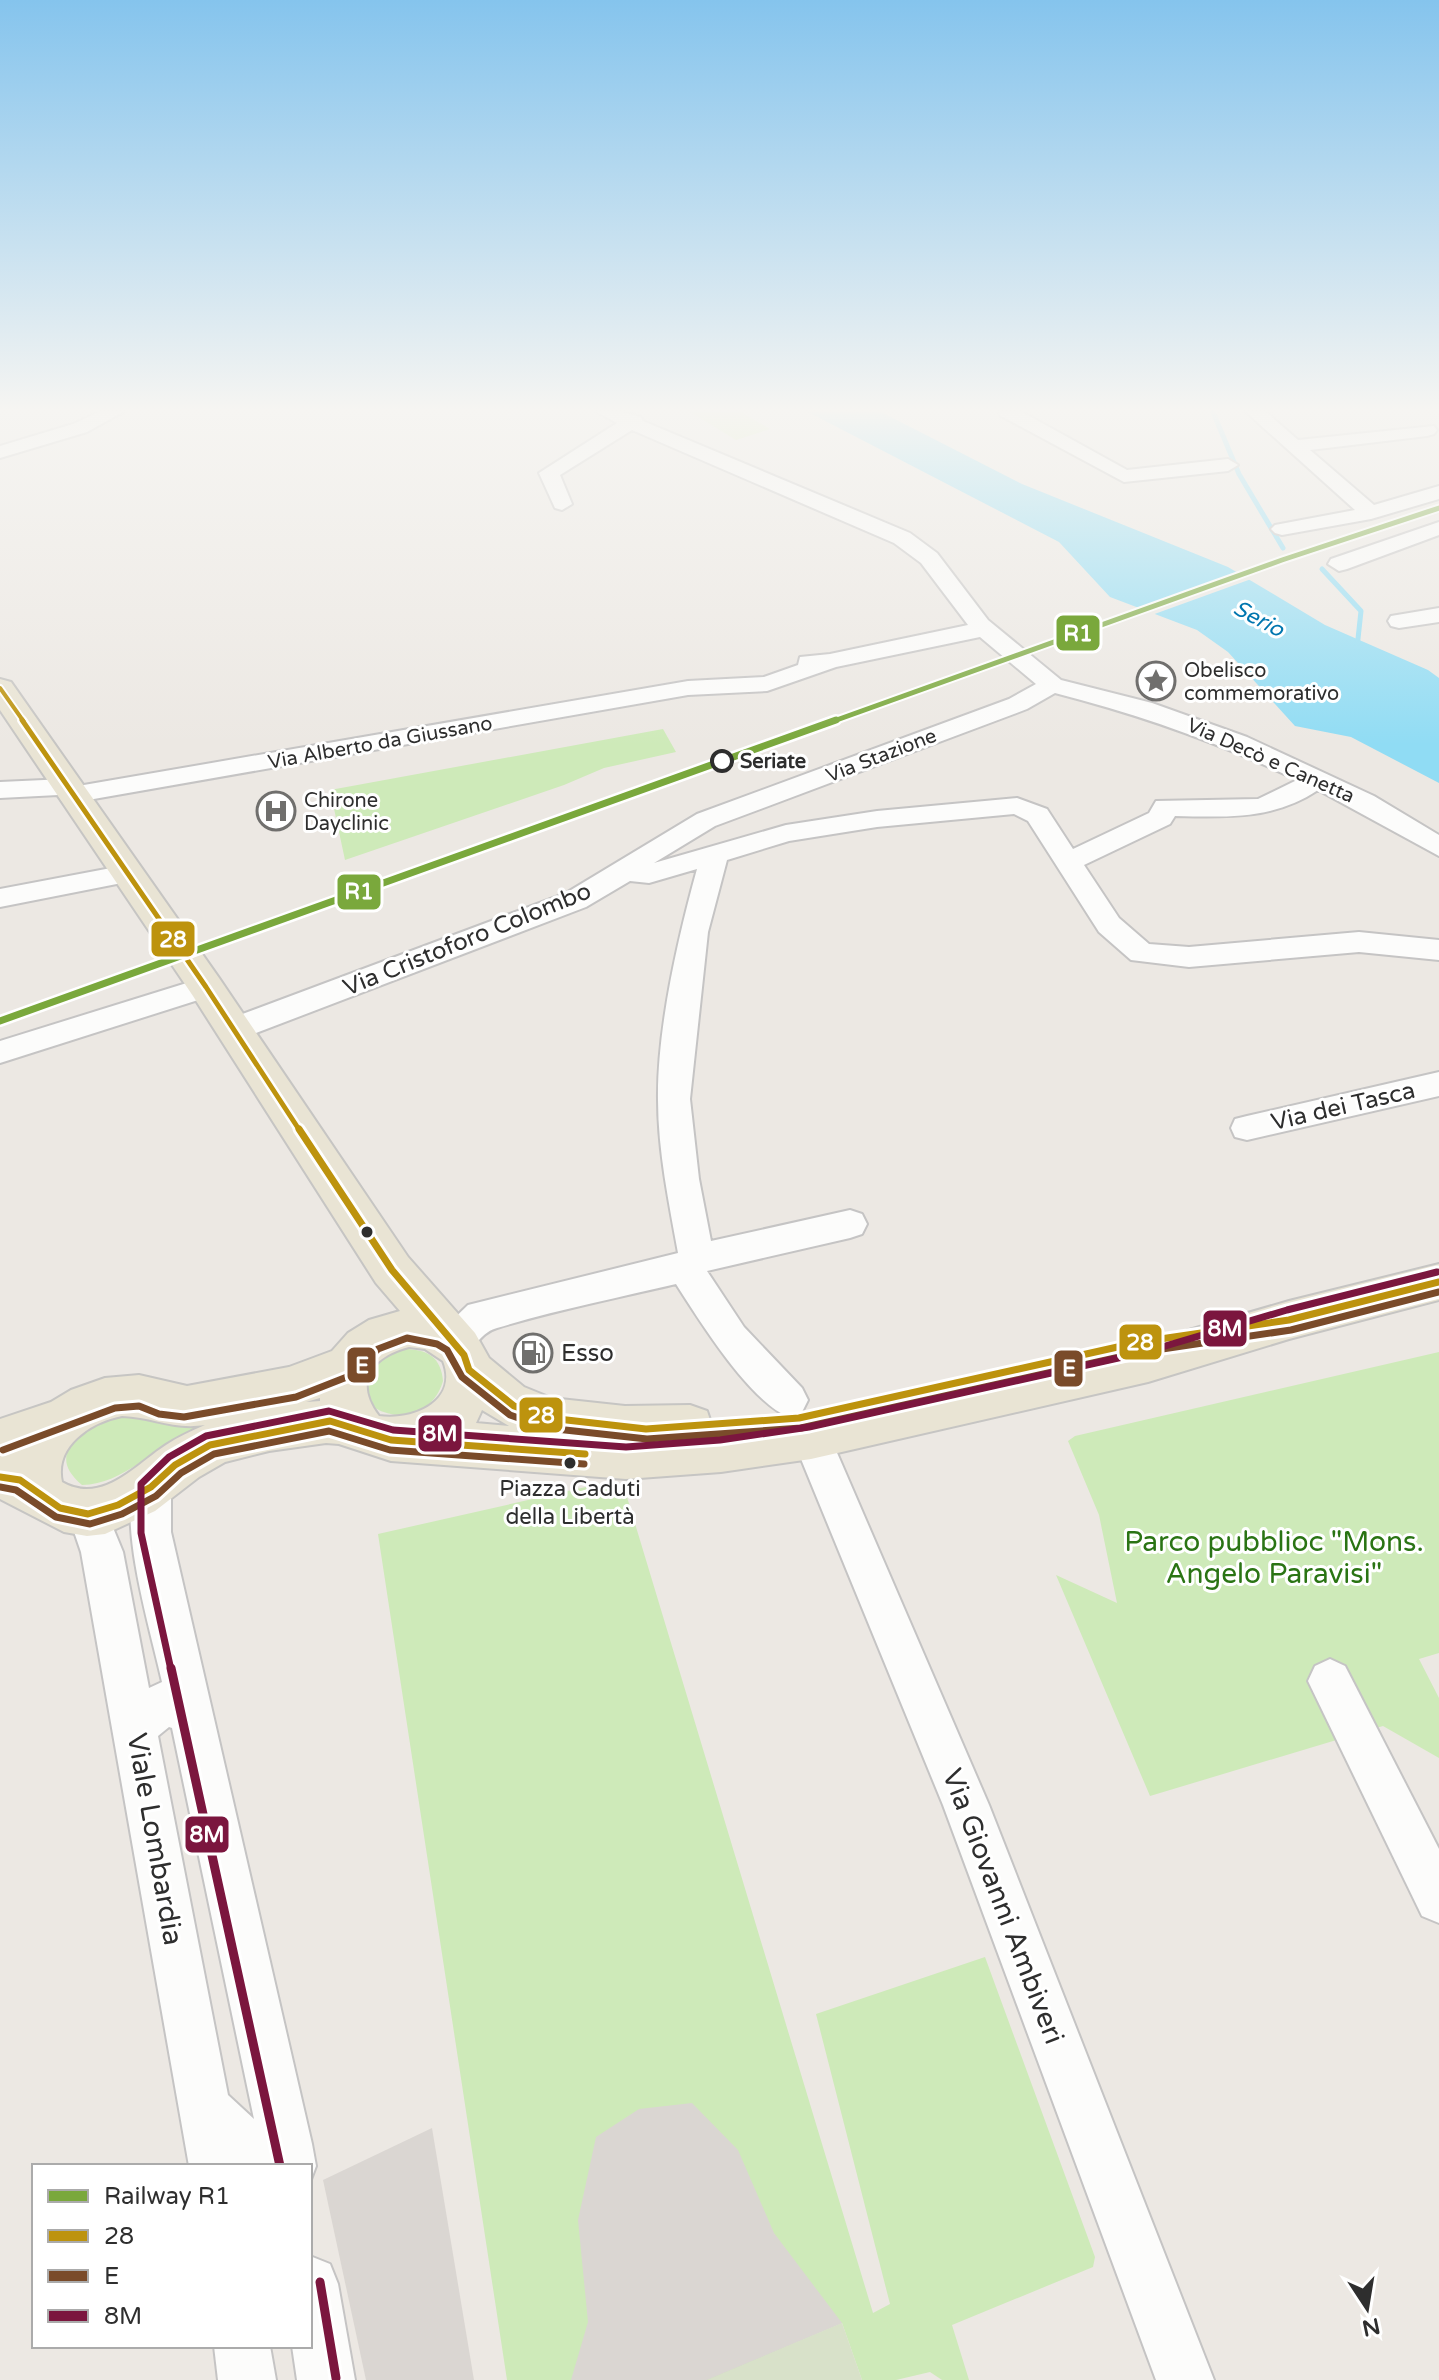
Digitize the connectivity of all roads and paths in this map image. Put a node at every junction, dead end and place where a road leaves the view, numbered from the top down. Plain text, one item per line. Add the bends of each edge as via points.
1 (868, 523) edge
2 (1315, 523) edge
3 (1439, 528) edge
4 (1282, 529) dead end
5 (1339, 564) dead end
6 (1439, 615) edge
7 (1399, 621) dead end
8 (980, 625) junction
9 (1052, 685) junction
10 (0, 688) edge
11 (1316, 779) junction
12 (0, 790) edge
13 (69, 791) junction
14 (1439, 847) edge
15 (715, 854) junction
16 (1068, 862) junction
17 (626, 871) junction
18 (127, 874) junction
19 (0, 898) edge
20 (1439, 950) edge
21 (206, 987) junction
22 (232, 1030) junction
23 (0, 1052) edge
24 (1439, 1084) edge
25 (1247, 1128) dead end
26 (850, 1224) dead end
27 (691, 1263) junction
28 (392, 1270) junction
29 (1436, 1289) edge
30 (1289, 1320) junction
31 (359, 1353) junction
32 (462, 1356) junction
33 (800, 1418) junction
34 (62, 1420) junction
35 (385, 1436) junction
36 (0, 1441) edge
37 (21, 1487) edge
38 (151, 1487) junction
39 (88, 1514) junction
40 (1330, 1681) dead end
41 (191, 1709) junction
42 (135, 1726) junction
43 (1439, 1899) edge
44 (206, 2110) junction
45 (288, 2155) edge
46 (215, 2164) edge
47 (312, 2296) edge
48 (242, 2348) edge
49 (247, 2380) edge
50 (326, 2380) edge
51 (1185, 2380) edge

1 - 8 street, Via Decò e Canetta via 929,558
2 - 4 street
3 - 5 street
6 - 7 street
8 - 9 street, Via Decò e Canetta
8 - 13 street, Via Alberto da Giussano via 965,634 793,669 767,684 728,679
9 - 11 street, Via Decò e Canetta via 1143,708 1238,742
9 - 17 street, Via Stazione via 1018,704 706,820
10 - 13 main road
11 - 14 street, Via Decò e Canetta
11 - 16 street via 1258,810 1165,807 1161,818
12 - 13 street, Via Alberto da Giussano
13 - 18 main road
15 - 16 street, Via Cristoforo Colombo via 786,833 1017,806 1038,815
15 - 17 street, Via Cristoforo Colombo via 649,874
15 - 27 street via 694,932 674,1099
16 - 20 street, Via Cristoforo Colombo via 1109,925 1141,953 1189,957 1359,942
17 - 22 street, Via Cristoforo Colombo via 576,900
18 - 19 street
18 - 21 main road
21 - 22 main road
21 - 23 street
22 - 28 main road
24 - 25 street, Via dei Tasca
26 - 27 street
27 - 32 street via 481,1316
27 - 33 street via 731,1338
28 - 31 main road via 388,1300
28 - 32 main road
29 - 30 main road
30 - 32 main road via 1140,1342 799,1418 646,1429 549,1418 514,1406
30 - 33 main road via 1148,1362
31 - 32 main road via 398,1330 424,1329
31 - 34 main road via 293,1387 183,1407 140,1396 113,1398
31 - 35 main road via 341,1384 341,1403 349,1419
32 - 35 main road via 468,1388 447,1421 428,1433
33 - 35 main road via 721,1450 626,1457
33 - 51 street, Via Giovanni Ambiveri via 966,1805
34 - 36 main road
34 - 37 main road via 44,1444 36,1472
35 - 38 main road via 330,1421 236,1438 210,1445 175,1465
37 - 39 main road via 60,1508
38 - 39 main road
38 - 41 street via 151,1532
39 - 42 street, Viale Lombardia via 102,1552
40 - 43 street
41 - 42 street via 163,1704
41 - 45 street
42 - 44 street, Viale Lombardia
44 - 45 street via 253,2154
44 - 46 street, Viale Lombardia
47 - 50 street
48 - 49 street

